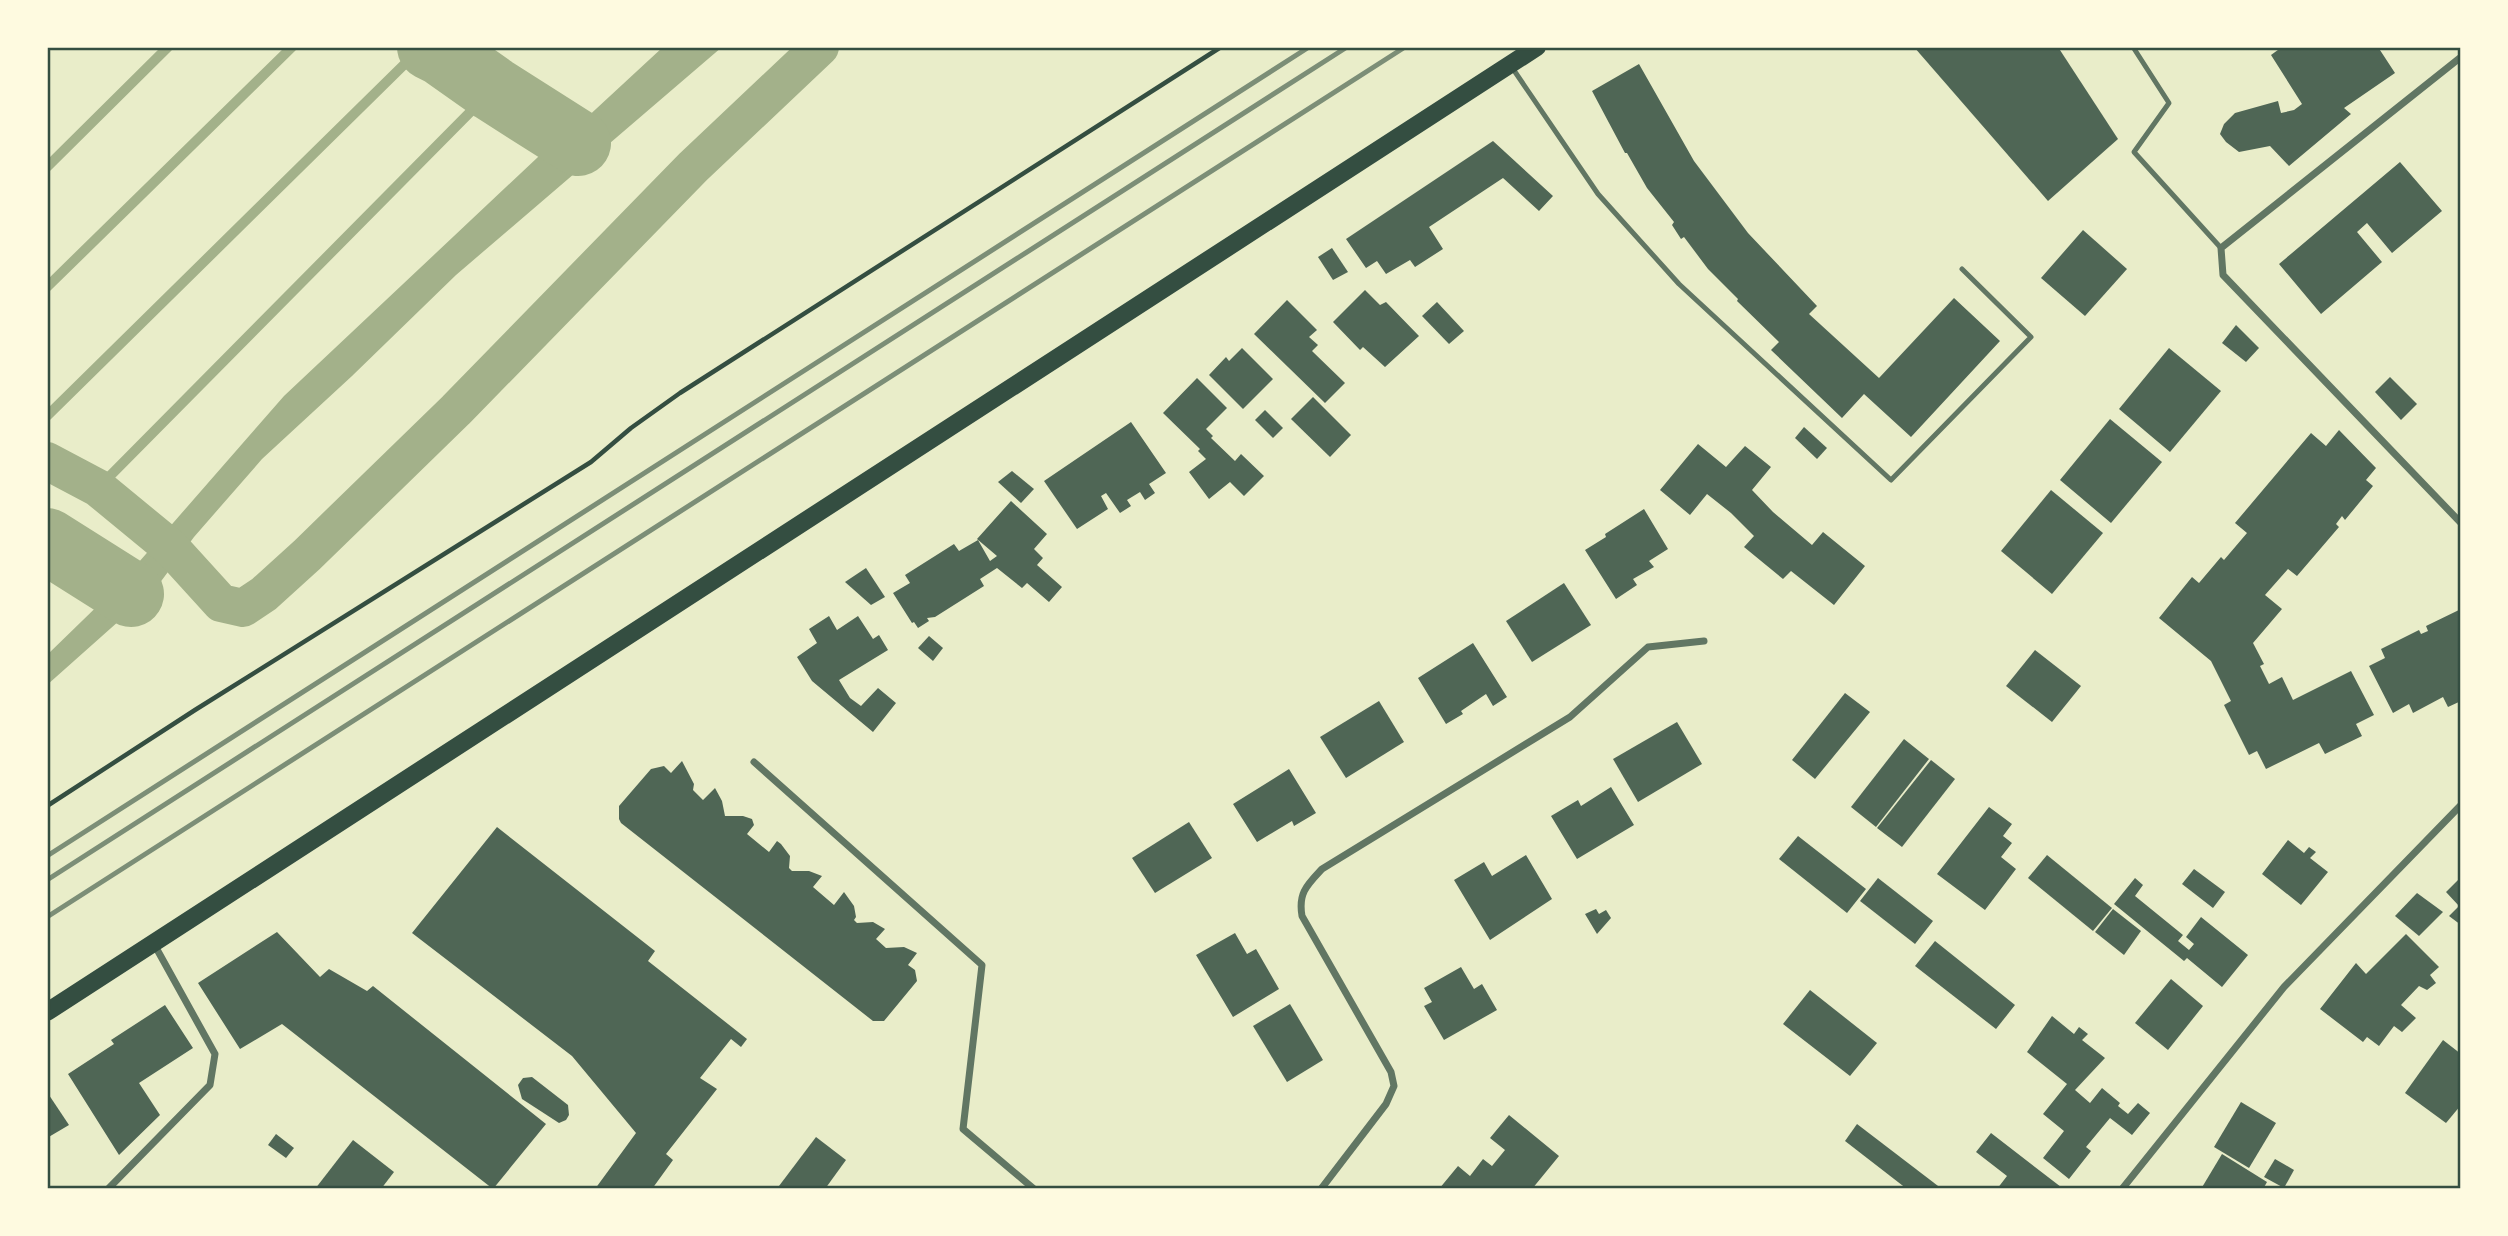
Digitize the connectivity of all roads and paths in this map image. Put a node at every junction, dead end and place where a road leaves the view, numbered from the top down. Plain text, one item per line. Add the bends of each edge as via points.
1 (1221, 47) edge
2 (1537, 47) edge
3 (2133, 47) edge
4 (2461, 57) edge
5 (1510, 65) junction
6 (2221, 248) junction
7 (1962, 269) dead end
8 (2461, 523) edge
9 (1704, 641) dead end
10 (754, 762) dead end
11 (2461, 805) edge
12 (47, 806) edge
13 (154, 944) junction
14 (47, 1012) edge
15 (108, 1189) edge
16 (1034, 1189) edge
17 (1321, 1189) edge
18 (2122, 1189) edge

1 - 12 path via 680,393 591,462
2 - 5 main road
3 - 6 lane via 2169,103 2134,152
4 - 6 street
5 - 7 lane via 1598,194 1679,284 1891,480 2031,337
5 - 13 main road
6 - 8 street via 2223,275
9 - 17 street via 1648,647 1570,716 1322,869 1308,884 1299,901 1302,916 1391,1072 1394,1086 1386,1104
10 - 16 street via 982,965 962,1129
11 - 18 street via 2284,987
13 - 14 main road
13 - 15 street via 215,1054 210,1085

